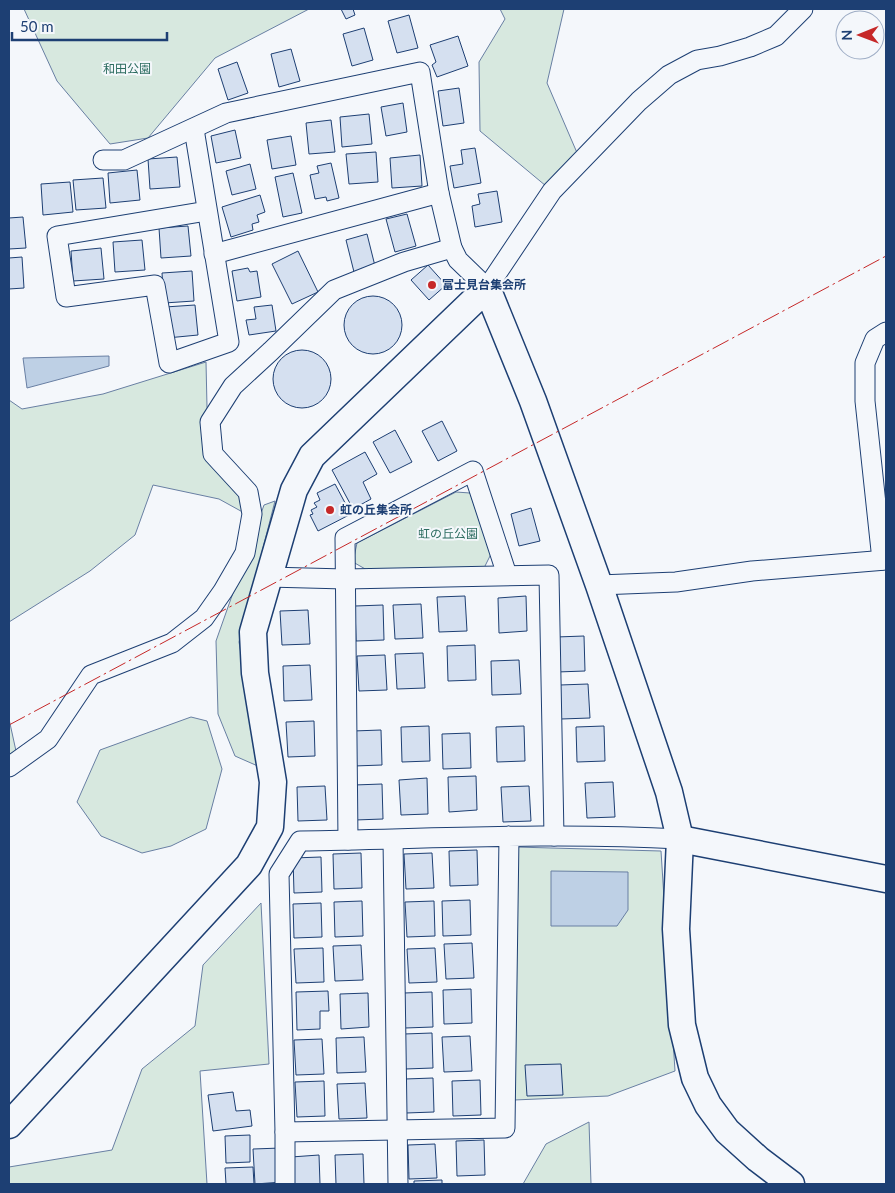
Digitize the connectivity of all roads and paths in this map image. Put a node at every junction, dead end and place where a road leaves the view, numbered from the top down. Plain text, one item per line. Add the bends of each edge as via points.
1 (803, 9) edge
2 (194, 129) junction
3 (103, 160) dead end
4 (439, 193) junction
5 (208, 211) junction
6 (452, 248) junction
7 (214, 254) junction
8 (487, 288) junction
9 (886, 332) edge
10 (884, 560) edge
11 (508, 575) junction
12 (268, 577) junction
13 (345, 579) junction
14 (599, 585) junction
15 (9, 767) edge
16 (509, 836) junction
17 (554, 836) junction
18 (680, 839) junction
19 (348, 840) junction
20 (393, 840) junction
21 (886, 878) edge
22 (9, 1125) edge
23 (398, 1130) junction
24 (285, 1132) junction
25 (285, 1184) edge
26 (398, 1184) edge
27 (792, 1184) edge

1 - 8 street via 776,36 750,47 697,60 669,75 639,101 552,191
2 - 3 street via 124,160
2 - 4 street via 226,113 420,72
2 - 5 street
4 - 6 street
4 - 7 street
5 - 7 street
5 - 7 street via 57,236 66,297 155,285 169,363 229,342
6 - 8 street via 458,260
6 - 15 street via 404,262 334,290 233,386 210,422 213,454 248,492 252,514 245,553 227,584 204,618 172,643 91,675 48,739
8 - 12 street via 312,456 294,490
8 - 14 street via 533,401
9 - 10 street via 875,339 865,363 865,401
10 - 14 street via 752,571 676,582
11 - 13 street
11 - 13 street via 473,471 344,538
11 - 17 street via 549,575
12 - 13 street
12 - 22 street via 253,632 255,673 273,782 270,826 249,865
13 - 19 street
14 - 18 street via 669,792
16 - 17 street
16 - 20 street
16 - 23 street via 505,1128
17 - 18 street
18 - 21 street
18 - 27 street via 676,929 682,1025 695,1078 708,1105 727,1131 758,1160
19 - 20 street
19 - 24 street via 300,841 279,874
20 - 23 street
23 - 24 street
23 - 26 street
24 - 25 street

